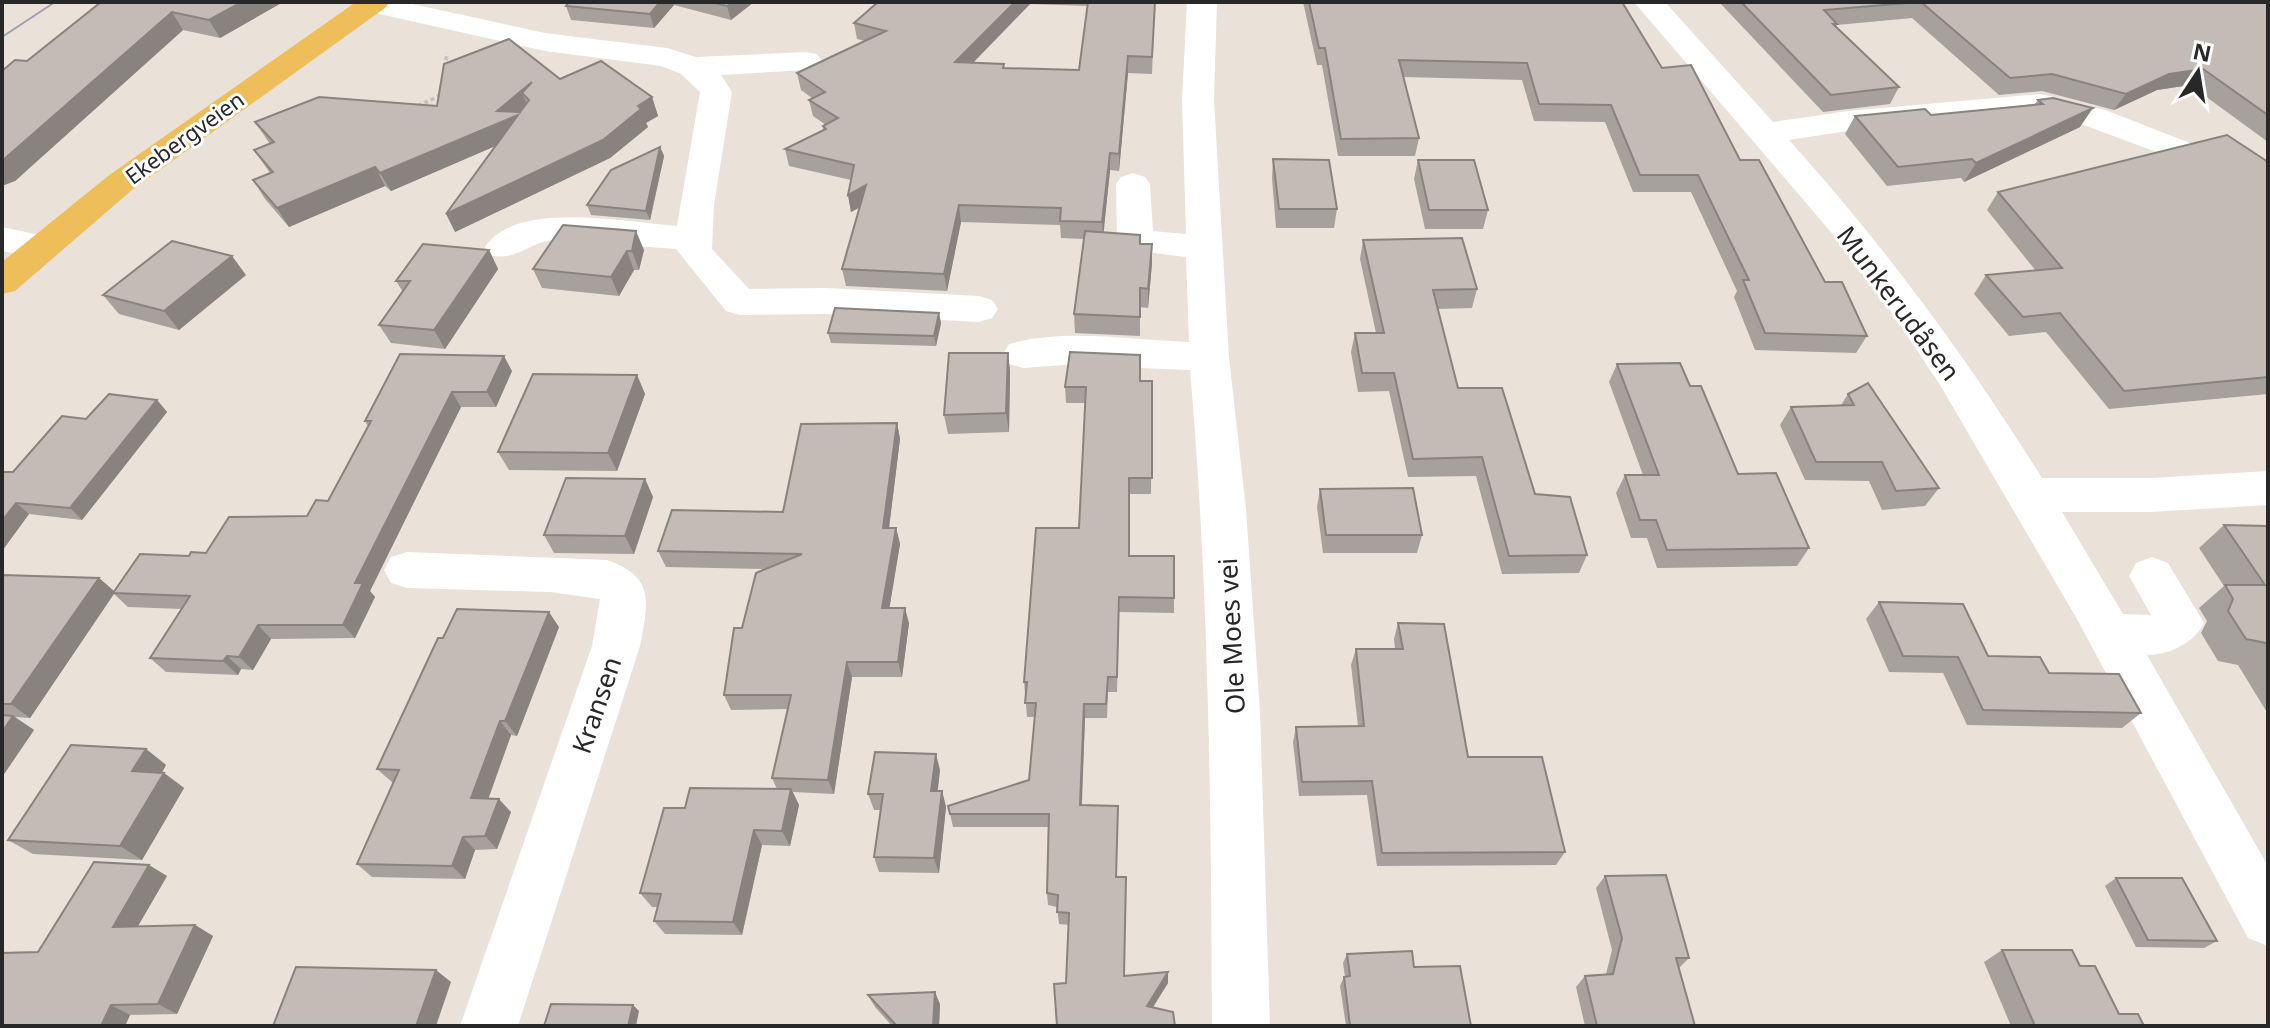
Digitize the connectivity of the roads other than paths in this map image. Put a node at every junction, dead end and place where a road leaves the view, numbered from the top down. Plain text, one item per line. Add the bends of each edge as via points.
1 (1202, 2) edge
2 (1649, 2) edge
3 (374, 3) edge
4 (806, 61) dead end
5 (692, 67) junction
6 (1763, 134) junction
7 (2178, 150) edge
8 (1133, 184) dead end
9 (2, 239) edge
10 (694, 239) junction
11 (41, 246) junction
12 (503, 247) dead end
13 (1206, 247) junction
14 (2, 282) edge
15 (979, 309) dead end
16 (1023, 354) dead end
17 (1209, 357) junction
18 (2268, 488) edge
19 (2029, 495) junction
20 (407, 570) dead end
21 (2152, 576) dead end
22 (2108, 634) junction
23 (2268, 919) edge
24 (489, 1026) edge
25 (1241, 1026) edge

1 - 13 street, Ole Moes vei via 1198,100
2 - 6 street, Munkerudåsen
3 - 5 street via 545,42 667,57
3 - 11 main road, Ekebergveien via 128,177
4 - 5 street
5 - 10 street via 716,92
6 - 7 street via 2041,104 2093,117
6 - 19 street, Munkerudåsen via 1901,299
8 - 13 street via 1135,241
9 - 11 street
10 - 12 street via 552,229 530,231
10 - 15 street via 697,257 739,302
11 - 14 main road, Ekebergveien
13 - 17 street, Ole Moes vei
16 - 17 street
17 - 25 street, Ole Moes vei via 1235,711
18 - 19 street
19 - 22 street, Munkerudåsen
20 - 24 street, Kransen via 564,575 607,579 622,590 616,646
21 - 22 street via 2180,623 2156,635
22 - 23 street, Munkerudåsen

